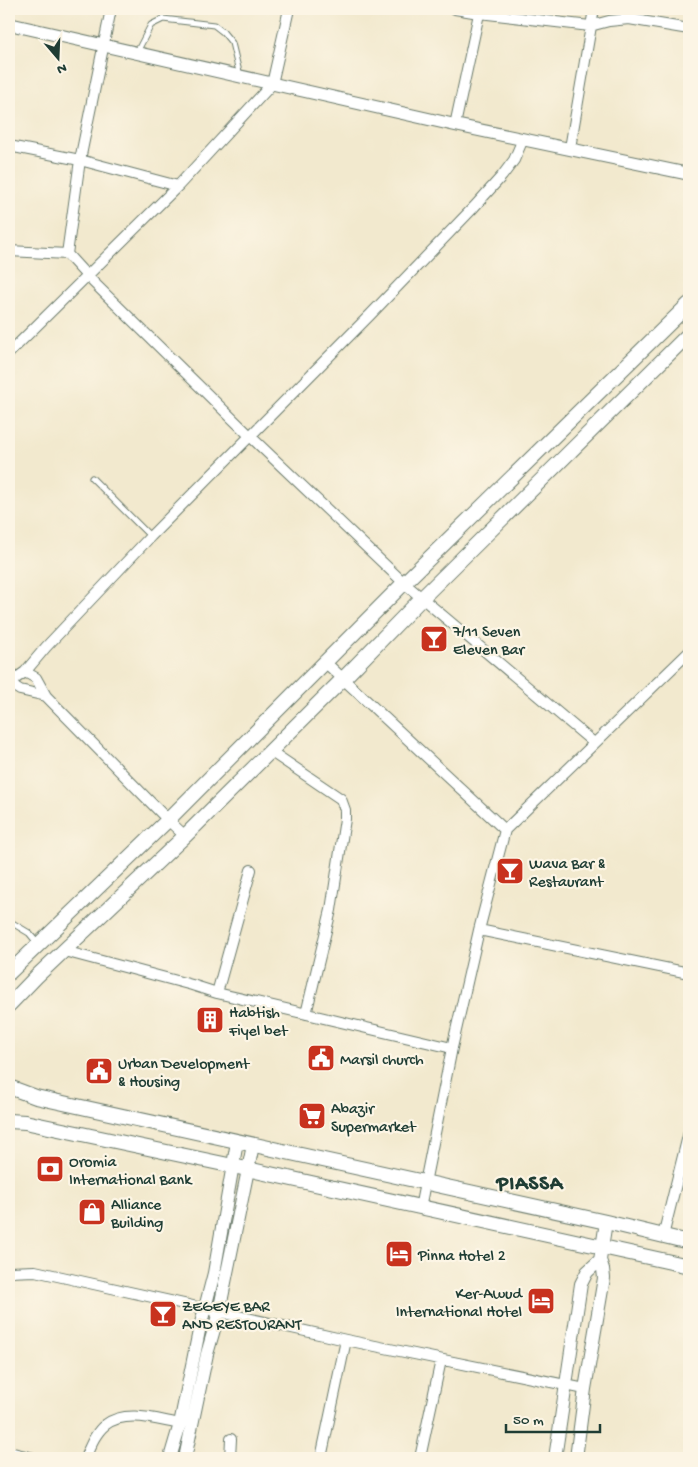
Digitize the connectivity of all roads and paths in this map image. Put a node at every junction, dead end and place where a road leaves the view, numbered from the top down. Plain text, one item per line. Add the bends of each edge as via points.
1 (111, 9) edge
2 (289, 9) edge
3 (455, 9) edge
4 (594, 9) edge
5 (480, 11) edge
6 (9, 24) edge
7 (590, 26) junction
8 (689, 29) edge
9 (103, 45) junction
10 (136, 52) junction
11 (240, 76) junction
12 (272, 84) junction
13 (454, 125) junction
14 (523, 139) junction
15 (9, 146) edge
16 (570, 148) junction
17 (80, 160) junction
18 (689, 174) edge
19 (178, 186) junction
20 (9, 250) edge
21 (67, 254) junction
22 (87, 276) junction
23 (689, 304) edge
24 (689, 334) edge
25 (9, 341) edge
26 (21, 341) junction
27 (9, 353) edge
28 (561, 429) junction
29 (250, 436) junction
30 (576, 445) junction
31 (92, 478) dead end
32 (151, 536) junction
33 (404, 583) junction
34 (422, 598) junction
35 (689, 652) edge
36 (326, 662) junction
37 (25, 672) junction
38 (344, 678) junction
39 (9, 683) edge
40 (46, 696) junction
41 (594, 744) junction
42 (270, 751) junction
43 (168, 820) junction
44 (505, 830) junction
45 (185, 836) junction
46 (251, 870) dead end
47 (9, 920) edge
48 (479, 930) junction
49 (39, 944) junction
50 (64, 950) junction
51 (9, 973) edge
52 (689, 973) edge
53 (217, 993) junction
54 (9, 1005) edge
55 (306, 1014) junction
56 (452, 1048) junction
57 (9, 1087) edge
58 (9, 1121) edge
59 (689, 1132) edge
60 (238, 1142) junction
61 (253, 1145) junction
62 (233, 1166) junction
63 (248, 1170) junction
64 (424, 1183) junction
65 (420, 1208) junction
66 (606, 1222) junction
67 (664, 1236) junction
68 (689, 1242) edge
69 (600, 1253) junction
70 (689, 1266) edge
71 (9, 1272) edge
72 (206, 1309) junction
73 (218, 1312) junction
74 (346, 1340) junction
75 (441, 1360) junction
76 (565, 1385) junction
77 (585, 1389) junction
78 (180, 1424) junction
79 (231, 1439) dead end
80 (9, 1452) edge
81 (34, 1458) edge
82 (85, 1458) edge
83 (170, 1458) edge
84 (185, 1458) edge
85 (230, 1458) edge
86 (321, 1458) edge
87 (420, 1458) edge
88 (555, 1458) edge
89 (576, 1458) edge

1 - 9 street
2 - 12 street
3 - 5 street
4 - 7 street
5 - 7 street
5 - 13 street
6 - 9 street
7 - 8 street via 629,19
7 - 16 street
9 - 10 street
9 - 17 street
10 - 11 street
10 - 11 lane via 151,25 163,19 214,25 232,43
11 - 12 street
12 - 13 street
12 - 19 street
13 - 14 street
14 - 16 street
14 - 29 street via 514,160 474,208
15 - 17 street
16 - 18 street
17 - 19 street
17 - 21 street
19 - 22 street
20 - 21 street
21 - 22 street
22 - 26 street
22 - 29 street
23 - 28 main road
24 - 30 main road
25 - 26 street
26 - 27 street
28 - 30 main road
28 - 33 main road
29 - 32 street
29 - 33 street
30 - 34 main road
31 - 32 lane
32 - 37 street
33 - 34 street
33 - 36 main road
34 - 38 main road
34 - 41 street
35 - 41 street
36 - 38 street
36 - 43 main road
37 - 39 street
37 - 40 street via 36,678
38 - 42 main road
38 - 44 street
39 - 40 street via 20,690
40 - 43 street
41 - 44 street
42 - 45 main road
42 - 55 street via 341,799 345,810 331,910
43 - 45 street
43 - 49 main road
44 - 48 street
45 - 50 main road
46 - 53 street
47 - 49 lane
48 - 52 street
48 - 56 street
49 - 51 main road
50 - 53 street
50 - 54 main road
53 - 55 street
55 - 56 street
56 - 64 street
57 - 60 main road via 36,1097
58 - 62 main road
59 - 67 street
60 - 61 main road
60 - 62 street
61 - 63 street
61 - 64 main road
62 - 63 main road
62 - 72 street
63 - 65 main road
63 - 73 street
64 - 65 street
64 - 66 main road
65 - 69 main road
66 - 67 main road
66 - 69 street
67 - 68 main road
69 - 70 main road
69 - 76 street via 581,1284
69 - 77 street via 604,1278
71 - 72 street via 35,1271
72 - 73 street
72 - 78 street
73 - 74 street
73 - 84 street
74 - 75 street
74 - 86 street
75 - 76 street
75 - 87 street
76 - 77 street
76 - 88 street
77 - 89 street
78 - 82 street via 135,1416 118,1418 104,1426
78 - 83 street
79 - 85 street
80 - 81 street

